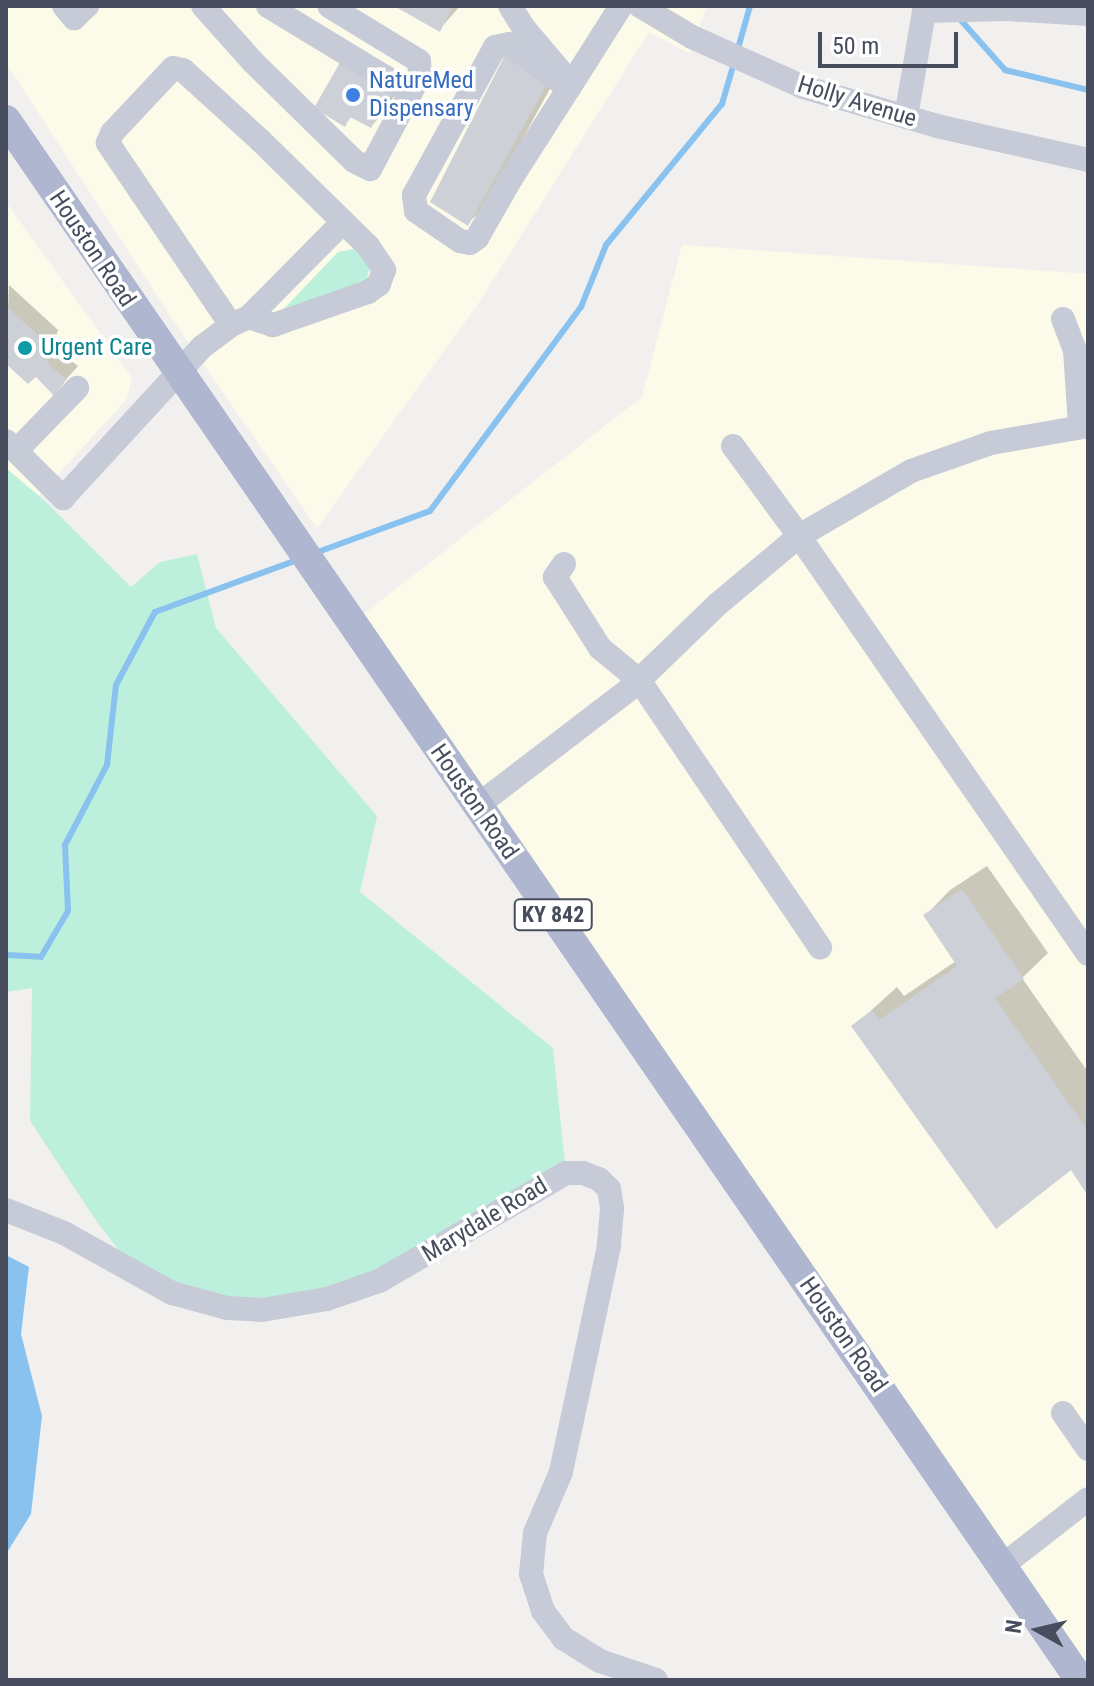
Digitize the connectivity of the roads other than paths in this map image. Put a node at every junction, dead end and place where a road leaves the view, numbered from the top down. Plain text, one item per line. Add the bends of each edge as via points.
1 (64, 6) edge
2 (87, 6) edge
3 (203, 6) edge
4 (268, 6) edge
5 (329, 6) edge
6 (510, 6) edge
7 (621, 6) edge
8 (640, 6) edge
9 (925, 8) edge
10 (671, 14) edge
11 (1088, 14) edge
12 (569, 88) junction
13 (411, 93) junction
14 (906, 117) junction
15 (6, 120) edge
16 (1088, 160) edge
17 (343, 222) junction
18 (1063, 319) dead end
19 (240, 321) junction
20 (177, 374) junction
21 (77, 388) dead end
22 (1084, 426) edge
23 (11, 446) edge
24 (733, 446) dead end
25 (799, 536) junction
26 (564, 564) dead end
27 (639, 680) junction
28 (477, 806) junction
29 (820, 947) dead end
30 (1088, 954) edge
31 (6, 1210) edge
32 (1063, 1413) dead end
33 (1088, 1449) edge
34 (1088, 1499) edge
35 (1002, 1566) junction
36 (656, 1680) edge
37 (1080, 1680) edge

1 - 2 street via 74,18
3 - 13 street via 343,150 370,169
4 - 13 street
5 - 13 street via 419,61 420,75
6 - 12 street
7 - 12 street
8 - 10 street, Holly Avenue
9 - 11 street
9 - 14 street
10 - 14 street, Holly Avenue via 761,70
12 - 12 street via 477,238 460,241 416,211 414,195 495,47 509,44
14 - 16 street, Holly Avenue
15 - 20 main road, Houston Road / KY 842
17 - 19 street
17 - 19 street via 379,259 384,270 379,284 273,325
17 - 19 street via 177,67 168,70 109,136 110,148
18 - 22 street via 1075,350
19 - 20 street via 202,347
20 - 23 street via 63,498
20 - 28 main road, Houston Road / KY 842
21 - 23 street
22 - 25 street via 991,443 911,471
24 - 25 street
25 - 27 street
25 - 30 street
26 - 27 street via 555,577 600,648
27 - 28 street
27 - 29 street
28 - 35 main road, Houston Road / KY 842
31 - 36 street, Marydale Road via 64,1233 172,1293 227,1308 262,1310 327,1299 379,1281 566,1173 599,1179 609,1189 612,1209 609,1246 561,1472 535,1533 531,1574 543,1611 563,1638 600,1661
32 - 33 street
34 - 35 street
35 - 37 main road, Houston Road / KY 842

